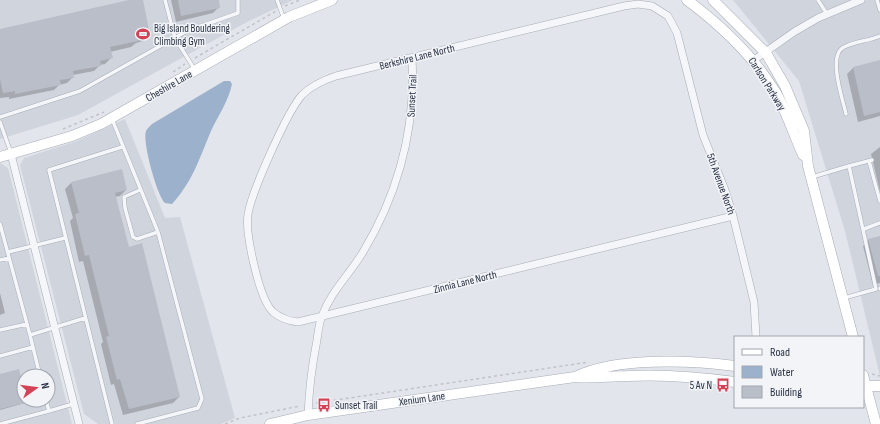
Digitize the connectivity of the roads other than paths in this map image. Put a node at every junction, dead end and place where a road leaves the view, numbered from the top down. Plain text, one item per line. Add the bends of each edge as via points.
1 (165, 0) edge
2 (238, 0) edge
3 (277, 0) edge
4 (332, 0) edge
5 (687, 0) edge
6 (712, 0) edge
7 (818, 0) edge
8 (860, 0) edge
9 (877, 0) edge
10 (880, 10) edge
11 (827, 14) junction
12 (284, 20) junction
13 (677, 33) joint
14 (880, 36) edge
15 (175, 38) junction
16 (766, 53) junction
17 (412, 58) junction
18 (754, 60) junction
19 (196, 70) junction
20 (110, 114) junction
21 (846, 114) dead end
22 (0, 117) edge
23 (0, 122) edge
24 (122, 147) junction
25 (11, 154) junction
26 (0, 156) edge
27 (808, 166) junction
28 (849, 166) junction
29 (811, 177) junction
30 (140, 190) junction
31 (880, 201) edge
32 (733, 216) junction
33 (880, 223) edge
34 (0, 224) edge
35 (864, 229) junction
36 (158, 232) junction
37 (65, 238) junction
38 (249, 240) joint
39 (34, 245) junction
40 (8, 252) junction
41 (9, 258) junction
42 (0, 260) edge
43 (879, 289) edge
44 (843, 298) junction
45 (321, 317) junction
46 (85, 318) junction
47 (27, 324) junction
48 (54, 328) junction
49 (0, 330) edge
50 (30, 335) junction
51 (756, 336) edge
52 (853, 336) edge
53 (33, 347) junction
54 (0, 356) edge
55 (734, 366) edge
56 (38, 368) edge
57 (574, 376) junction
58 (734, 382) edge
59 (864, 386) edge
60 (880, 386) edge
61 (866, 402) edge
62 (880, 403) edge
63 (73, 404) junction
64 (48, 408) edge
65 (49, 411) junction
66 (308, 420) edge
67 (0, 424) edge
68 (79, 424) edge
69 (112, 424) edge
70 (136, 424) edge
71 (270, 424) edge
72 (876, 424) edge

1 - 15 lane
2 - 15 lane via 238,13 187,31
3 - 12 lane
4 - 12 main road, Cheshire Lane
5 - 18 main road, Carlson Parkway
6 - 16 main road, Carlson Parkway
7 - 11 lane
8 - 11 street
9 - 10 lane
11 - 16 street via 794,32
12 - 19 main road, Cheshire Lane
13 - 17 street, Berkshire Lane North via 668,16 652,6 638,4
13 - 32 street, 5th Avenue North via 703,135
14 - 21 lane via 852,43 839,52 836,67
15 - 19 lane
15 - 22 lane via 80,91
16 - 18 street
16 - 27 main road, Carlson Parkway via 785,86 804,131
17 - 38 street, Berkshire Lane North via 330,78 303,94 289,116 253,197 247,221
17 - 45 street, Sunset Trail via 412,115 405,153 393,192 372,238 333,292
18 - 27 main road, Carlson Parkway via 776,94
19 - 20 main road, Cheshire Lane
20 - 24 lane
20 - 25 main road, Cheshire Lane via 72,136
23 - 25 lane
24 - 30 lane
24 - 37 lane via 49,170
25 - 26 main road, Cheshire Lane
25 - 39 street
27 - 29 main road, Carlson Parkway
28 - 29 lane
28 - 31 lane via 871,160
28 - 35 lane
29 - 44 main road, Carlson Parkway
30 - 36 lane
30 - 36 lane via 124,197 133,237 137,239
32 - 45 street, Zinnia Lane North
32 - 51 street, 5th Avenue North via 754,302
33 - 35 lane
34 - 40 lane
35 - 43 lane via 866,247
36 - 70 lane via 202,399 198,408
37 - 39 lane
37 - 46 lane
38 - 45 street, Zinnia Lane North via 264,299 273,312 294,322
39 - 40 lane
39 - 48 street
40 - 41 lane
41 - 42 lane
41 - 47 lane
43 - 44 lane
44 - 52 main road, Carlson Parkway
45 - 66 street, Sunset Trail via 309,390
46 - 48 lane
46 - 69 lane
47 - 49 lane
47 - 50 lane
48 - 50 lane
48 - 63 street
50 - 53 lane
53 - 54 lane
53 - 56 lane
55 - 57 main road, Xenium Lane via 696,362 637,363 588,370
57 - 58 main road, Xenium Lane via 591,379 693,376
57 - 66 main road, Xenium Lane
59 - 60 main road
59 - 61 main road
61 - 62 main road
61 - 72 main road
63 - 65 lane
63 - 68 street
64 - 65 lane
65 - 67 lane
66 - 71 main road, Xenium Lane

